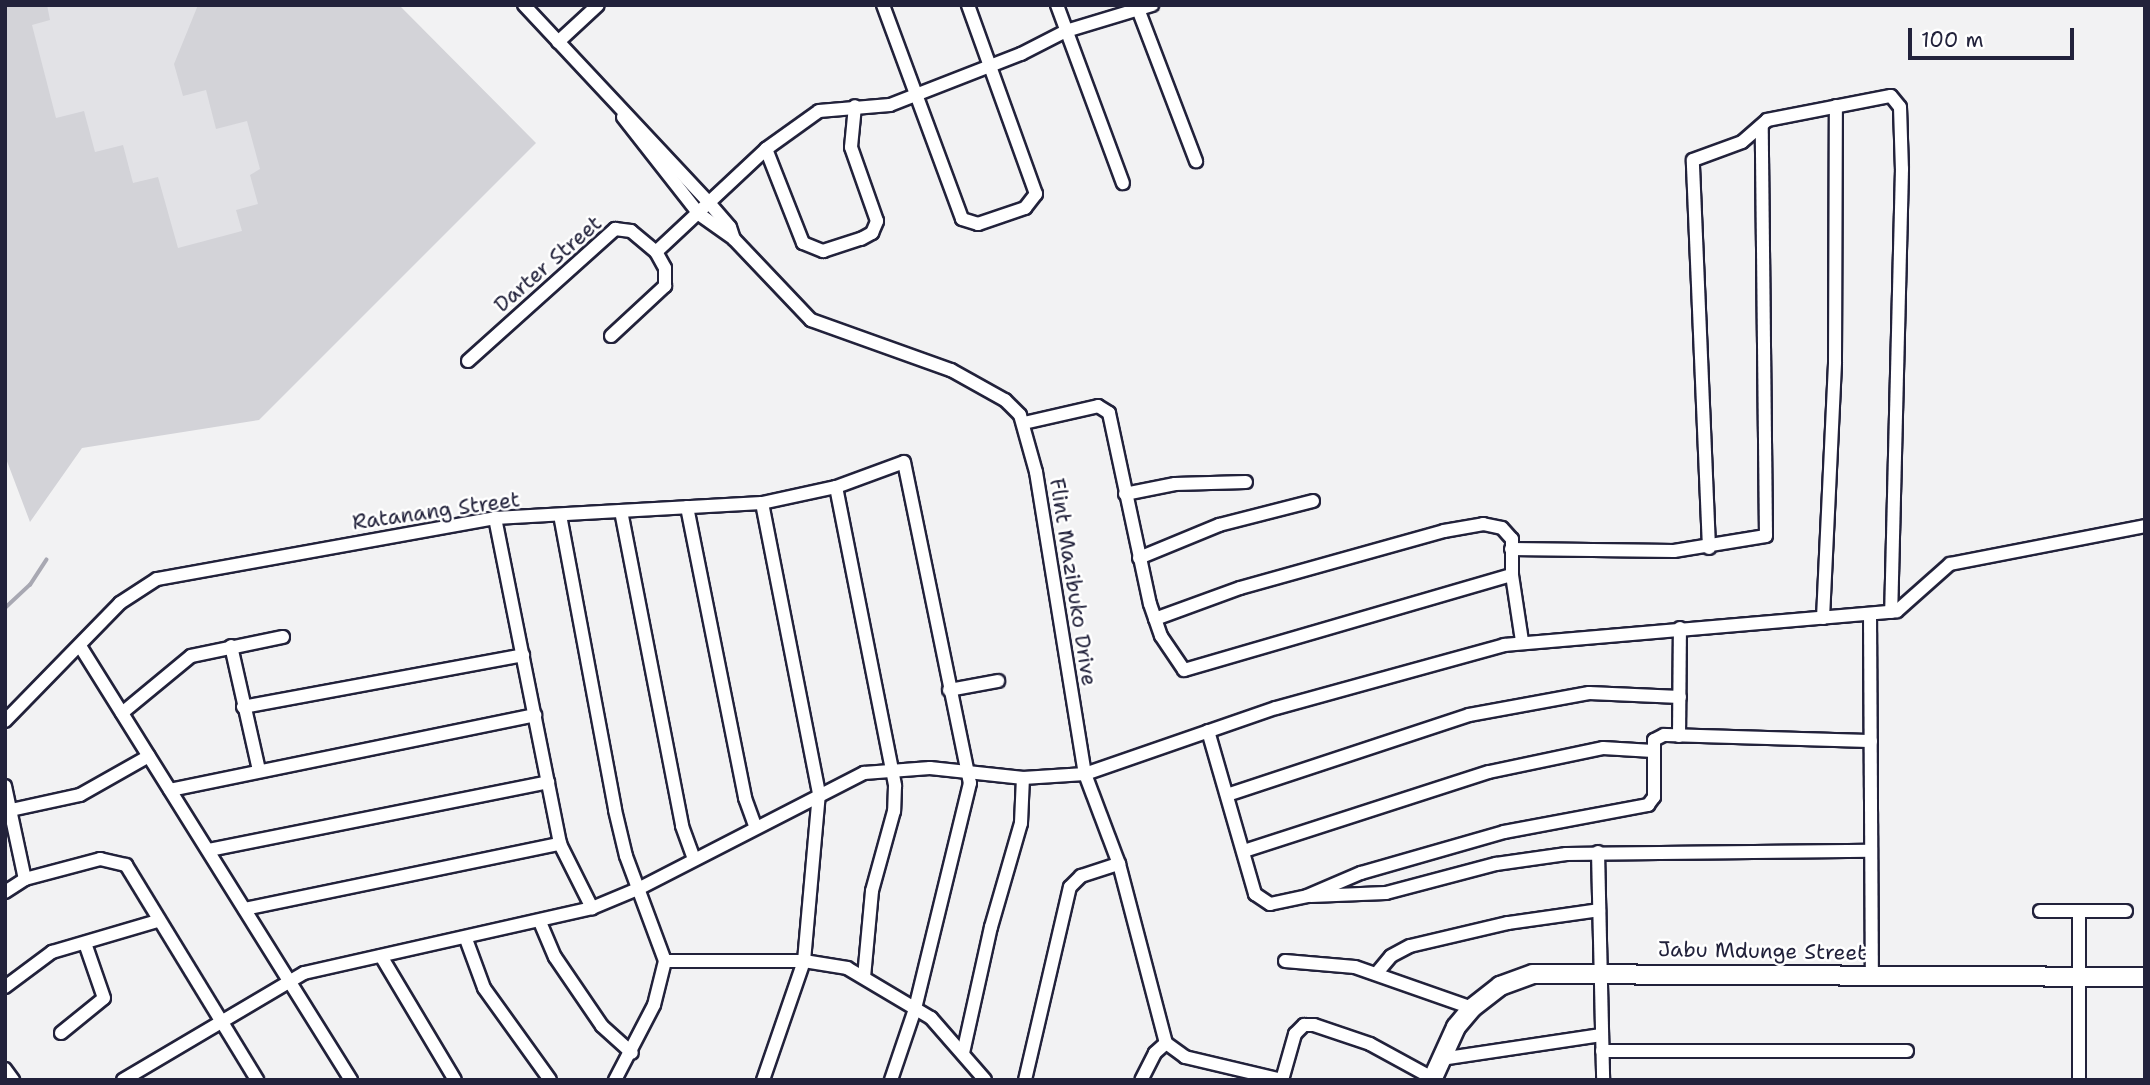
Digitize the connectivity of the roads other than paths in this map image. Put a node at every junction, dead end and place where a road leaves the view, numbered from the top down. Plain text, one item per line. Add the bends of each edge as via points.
1 (524, 5) edge
2 (598, 5) edge
3 (883, 5) edge
4 (968, 5) edge
5 (1057, 5) edge
6 (1152, 5) edge
7 (1138, 9) junction
8 (1066, 31) junction
9 (558, 42) junction
10 (991, 67) junction
11 (918, 96) junction
12 (855, 106) junction
13 (1836, 106) junction
14 (623, 117) junction
15 (1762, 126) junction
16 (766, 149) junction
17 (1196, 161) dead end
18 (1123, 183) dead end
19 (710, 204) junction
20 (699, 214) junction
21 (734, 239) junction
22 (656, 252) junction
23 (611, 336) dead end
24 (468, 361) dead end
25 (1024, 423) junction
26 (1245, 482) dead end
27 (836, 487) junction
28 (1125, 494) junction
29 (1313, 500) dead end
30 (762, 503) junction
31 (687, 507) junction
32 (621, 511) junction
33 (560, 515) junction
34 (495, 518) junction
35 (2145, 526) edge
36 (1709, 548) junction
37 (1511, 549) junction
38 (1139, 558) junction
39 (1512, 575) junction
40 (1891, 612) junction
41 (1870, 614) junction
42 (1823, 618) junction
43 (1155, 620) junction
44 (1681, 628) junction
45 (283, 637) dead end
46 (1522, 641) junction
47 (80, 646) junction
48 (231, 646) junction
49 (523, 655) junction
50 (998, 681) dead end
51 (949, 690) junction
52 (1679, 697) junction
53 (243, 707) junction
54 (122, 713) junction
55 (535, 715) junction
56 (5, 721) edge
57 (1208, 731) junction
58 (1679, 736) junction
59 (1871, 741) junction
60 (1653, 751) junction
61 (149, 755) junction
62 (893, 769) junction
63 (259, 770) junction
64 (968, 770) junction
65 (1085, 774) junction
66 (1023, 778) junction
67 (548, 782) junction
68 (5, 786) edge
69 (170, 790) junction
70 (819, 793) junction
71 (1227, 794) junction
72 (11, 810) junction
73 (755, 827) junction
74 (560, 844) junction
75 (209, 850) junction
76 (1244, 851) junction
77 (1871, 851) junction
78 (1598, 852) junction
79 (694, 859) junction
80 (1119, 864) junction
81 (25, 879) junction
82 (640, 888) junction
83 (5, 892) edge
84 (1307, 896) junction
85 (592, 908) junction
86 (244, 909) junction
87 (1599, 910) junction
88 (2040, 911) dead end
89 (2080, 911) junction
90 (2126, 911) dead end
91 (158, 921) junction
92 (541, 922) junction
93 (466, 939) junction
94 (85, 943) junction
95 (381, 956) junction
96 (665, 961) junction
97 (804, 961) junction
98 (1285, 961) dead end
99 (1599, 972) junction
100 (1376, 974) junction
101 (1872, 975) junction
102 (864, 976) junction
103 (2080, 977) junction
104 (2145, 977) edge
105 (290, 981) junction
106 (5, 987) edge
107 (1472, 1007) junction
108 (915, 1009) junction
109 (220, 1021) junction
110 (61, 1033) dead end
111 (1601, 1035) junction
112 (1166, 1043) junction
113 (1602, 1051) junction
114 (1907, 1051) dead end
115 (632, 1053) junction
116 (963, 1053) junction
117 (1441, 1059) junction
118 (126, 1079) edge
119 (1432, 1079) edge
120 (257, 1080) edge
121 (351, 1080) edge
122 (455, 1080) edge
123 (550, 1080) edge
124 (615, 1080) edge
125 (763, 1080) edge
126 (891, 1080) edge
127 (985, 1080) edge
128 (1025, 1080) edge
129 (1141, 1080) edge
130 (1282, 1080) edge
131 (1603, 1080) edge
132 (2080, 1080) edge

1 - 9 street, Flint Mazibuko Drive
2 - 9 street
3 - 11 street
4 - 10 street
5 - 8 street
6 - 7 street
7 - 8 street
7 - 17 street
8 - 10 street
8 - 18 street
9 - 14 street, Flint Mazibuko Drive
10 - 11 street
10 - 11 street via 1035,194 1033,202 1012,213 978,224 962,219
11 - 12 street via 879,108
12 - 16 street via 819,111
12 - 16 street via 852,147 877,221 872,233 861,239 823,251 808,248 797,233
13 - 15 street via 1771,119
13 - 40 street via 1886,95 1897,99 1900,107 1896,532
13 - 42 street via 1835,362
14 - 19 street, Flint Mazibuko Drive
14 - 20 street, Flint Mazibuko Drive
15 - 36 street via 1742,142 1704,153 1692,164
15 - 36 street via 1767,532 1758,539
16 - 19 street
19 - 20 street
19 - 21 street, Flint Mazibuko Drive
20 - 21 street, Flint Mazibuko Drive
20 - 22 street
21 - 25 street, Flint Mazibuko Drive via 811,320 951,370 1005,400
22 - 23 street via 665,268 665,286
22 - 24 street, Darter Street via 631,231 615,229
25 - 28 street via 1105,407 1121,458
25 - 65 street, Flint Mazibuko Drive
26 - 28 street via 1175,484
27 - 30 street, Ratanang Street
27 - 51 street, Ratanang Street via 904,462
27 - 62 street
28 - 38 street
29 - 38 street via 1219,525
30 - 31 street, Ratanang Street
30 - 70 street
31 - 32 street, Ratanang Street
31 - 73 street via 745,798
32 - 33 street, Ratanang Street
32 - 79 street via 682,826
33 - 34 street, Ratanang Street
33 - 82 street via 615,810 626,856
34 - 47 street, Ratanang Street via 157,579 120,603
34 - 49 street
35 - 40 street via 1950,564 1906,605
36 - 37 street
37 - 39 street
37 - 43 street via 1510,535 1502,528 1459,527 1240,588
38 - 43 street
39 - 43 street via 1190,670 1176,663
39 - 46 street
40 - 41 street
41 - 42 street
41 - 59 street
42 - 44 street
44 - 46 street
44 - 52 street
45 - 48 street
46 - 57 street
47 - 54 street
47 - 56 street, Ratanang Street
48 - 53 street
48 - 54 street via 179,663
49 - 53 street
49 - 55 street
50 - 51 street
51 - 64 street
52 - 58 street
52 - 71 street via 1589,692 1469,715
53 - 63 street
54 - 61 street
55 - 63 street
55 - 67 street
57 - 65 street
57 - 71 street
58 - 59 street
58 - 60 street via 1657,738
59 - 77 street
60 - 76 street via 1603,748 1489,772
60 - 84 street via 1654,797 1648,805 1474,840 1361,873
61 - 69 street
61 - 72 street via 88,791
62 - 64 street
62 - 70 street via 849,778
62 - 102 street via 894,811 872,891
63 - 69 street
64 - 66 street
64 - 108 street via 968,794
65 - 66 street
65 - 80 street, Flint Mazibuko Drive
66 - 116 street via 1021,822 991,927
67 - 74 street
67 - 75 street
68 - 72 street
69 - 75 street
70 - 73 street
70 - 97 street
71 - 76 street
72 - 81 street
73 - 79 street
74 - 85 street
74 - 86 street
75 - 86 street
76 - 84 street via 1259,900 1270,904
77 - 78 street
77 - 101 street
78 - 84 street via 1504,862 1386,893
78 - 87 street
79 - 82 street
80 - 112 street, Flint Mazibuko Drive
80 - 128 street via 1081,876 1070,887
81 - 83 street
81 - 91 street via 100,859 119,860 132,873
82 - 85 street
82 - 96 street
85 - 92 street
86 - 105 street
87 - 99 street
87 - 100 street via 1508,923 1410,946 1391,956
88 - 89 street
89 - 90 street
89 - 103 street
91 - 94 street
91 - 109 street
92 - 93 street
92 - 115 street via 555,957 602,1026
93 - 95 street
93 - 123 street via 484,988
94 - 106 street via 52,952
94 - 110 street via 104,998
95 - 105 street via 317,968
95 - 122 street
96 - 97 street
96 - 115 street via 654,1005
97 - 102 street via 828,963
97 - 125 street
98 - 100 street via 1335,963
99 - 101 street, Jabu Mdunge Street
99 - 107 street, Jabu Mdunge Street via 1527,976 1500,986
99 - 111 street
100 - 107 street
101 - 103 street, Jabu Mdunge Street
102 - 108 street
103 - 104 street, Jabu Mdunge Street
103 - 132 street
105 - 109 street
105 - 121 street
107 - 117 street, Jabu Mdunge Street
108 - 116 street via 931,1018
108 - 126 street
109 - 118 street
109 - 120 street
111 - 113 street
111 - 117 street
112 - 129 street via 1154,1053
112 - 130 street via 1185,1057
113 - 114 street
113 - 131 street
115 - 124 street
116 - 127 street
117 - 119 street, Jabu Mdunge Street
119 - 130 street via 1370,1044 1304,1025 1295,1034

